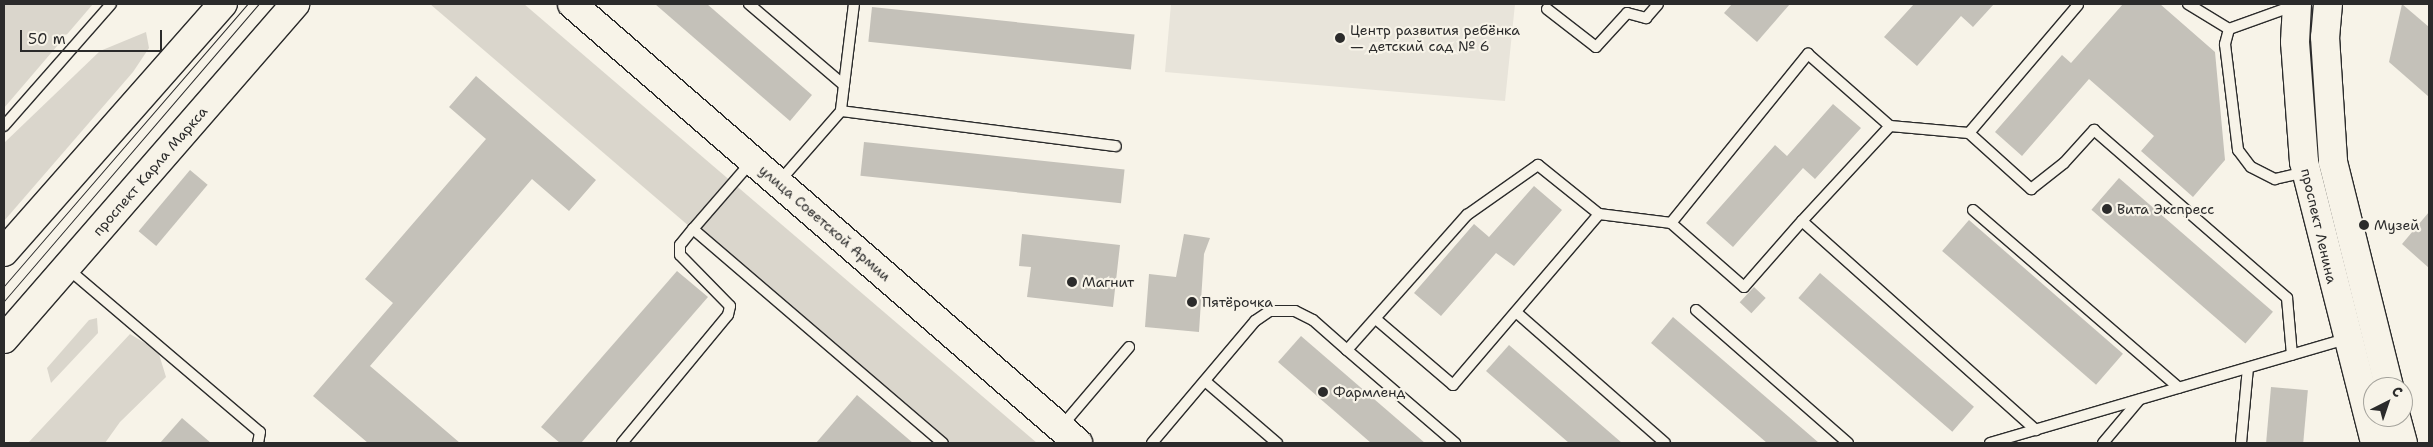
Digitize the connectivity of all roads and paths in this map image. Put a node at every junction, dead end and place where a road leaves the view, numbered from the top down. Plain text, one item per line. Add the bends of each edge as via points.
1 (111, 4) edge
2 (223, 4) edge
3 (295, 4) edge
4 (572, 4) edge
5 (749, 4) edge
6 (854, 4) edge
7 (1658, 4) edge
8 (2077, 4) edge
9 (2188, 4) edge
10 (2297, 4) edge
11 (2328, 4) edge
12 (1547, 9) dead end
13 (2230, 29) junction
14 (844, 85) junction
15 (841, 112) junction
16 (4, 126) edge
17 (1890, 126) junction
18 (1970, 133) junction
19 (1116, 146) dead end
20 (753, 160) junction
21 (2306, 172) junction
22 (778, 183) junction
23 (1973, 210) dead end
24 (1599, 214) junction
25 (1802, 221) junction
26 (1671, 223) junction
27 (693, 229) junction
28 (4, 252) edge
29 (66, 268) junction
30 (1696, 310) dead end
31 (1516, 312) junction
32 (1377, 320) junction
33 (4, 339) edge
34 (2346, 339) junction
35 (1130, 346) dead end
36 (1347, 350) junction
37 (2292, 355) junction
38 (2248, 368) junction
39 (2387, 377) edge
40 (1205, 381) junction
41 (2179, 388) junction
42 (2140, 399) junction
43 (2399, 427) edge
44 (2036, 430) junction
45 (1069, 436) edge
46 (258, 443) edge
47 (622, 443) edge
48 (942, 443) edge
49 (1152, 443) edge
50 (1277, 443) edge
51 (1455, 443) edge
52 (1665, 443) edge
53 (1848, 443) edge
54 (1990, 443) edge
55 (2103, 443) edge
56 (2241, 443) edge
57 (2375, 443) edge
58 (2403, 443) edge

1 - 16 lane
2 - 28 main road
3 - 29 main road, проспект Карла Маркса
4 - 20 main road, улица Советской Армии
5 - 14 lane
6 - 14 lane
7 - 12 lane via 1646,18 1627,13 1596,47
8 - 18 lane
9 - 13 lane
10 - 13 lane
10 - 21 main road, проспект Ленина via 2295,42
11 - 39 main road, проспект Ленина via 2333,162
13 - 21 lane via 2225,44 2238,150 2251,166 2275,179
14 - 15 lane
15 - 19 lane
15 - 22 lane
17 - 18 lane
17 - 25 lane
17 - 26 lane via 1808,54
18 - 37 lane via 2031,189 2064,164 2094,130 2287,298
20 - 22 main road, улица Советской Армии
20 - 27 lane
21 - 34 main road, проспект Ленина
22 - 45 main road, улица Советской Армии
23 - 41 lane
24 - 26 lane
24 - 31 lane
24 - 32 lane via 1538,165 1467,215
25 - 26 lane via 1744,287
25 - 44 lane
27 - 47 lane via 680,245 680,255 730,306 728,315
27 - 48 lane
29 - 33 main road, проспект Карла Маркса
29 - 46 lane via 260,432
30 - 53 lane
31 - 32 lane via 1453,385
31 - 52 lane
32 - 36 lane
34 - 37 lane
34 - 57 main road, проспект Ленина
35 - 45 lane
36 - 40 lane via 1313,320 1295,311 1270,311 1255,321
36 - 51 lane
37 - 38 lane
38 - 41 lane
38 - 56 lane
40 - 49 lane
40 - 50 lane
41 - 42 lane
42 - 44 lane
42 - 55 lane
43 - 58 main road
44 - 54 lane

